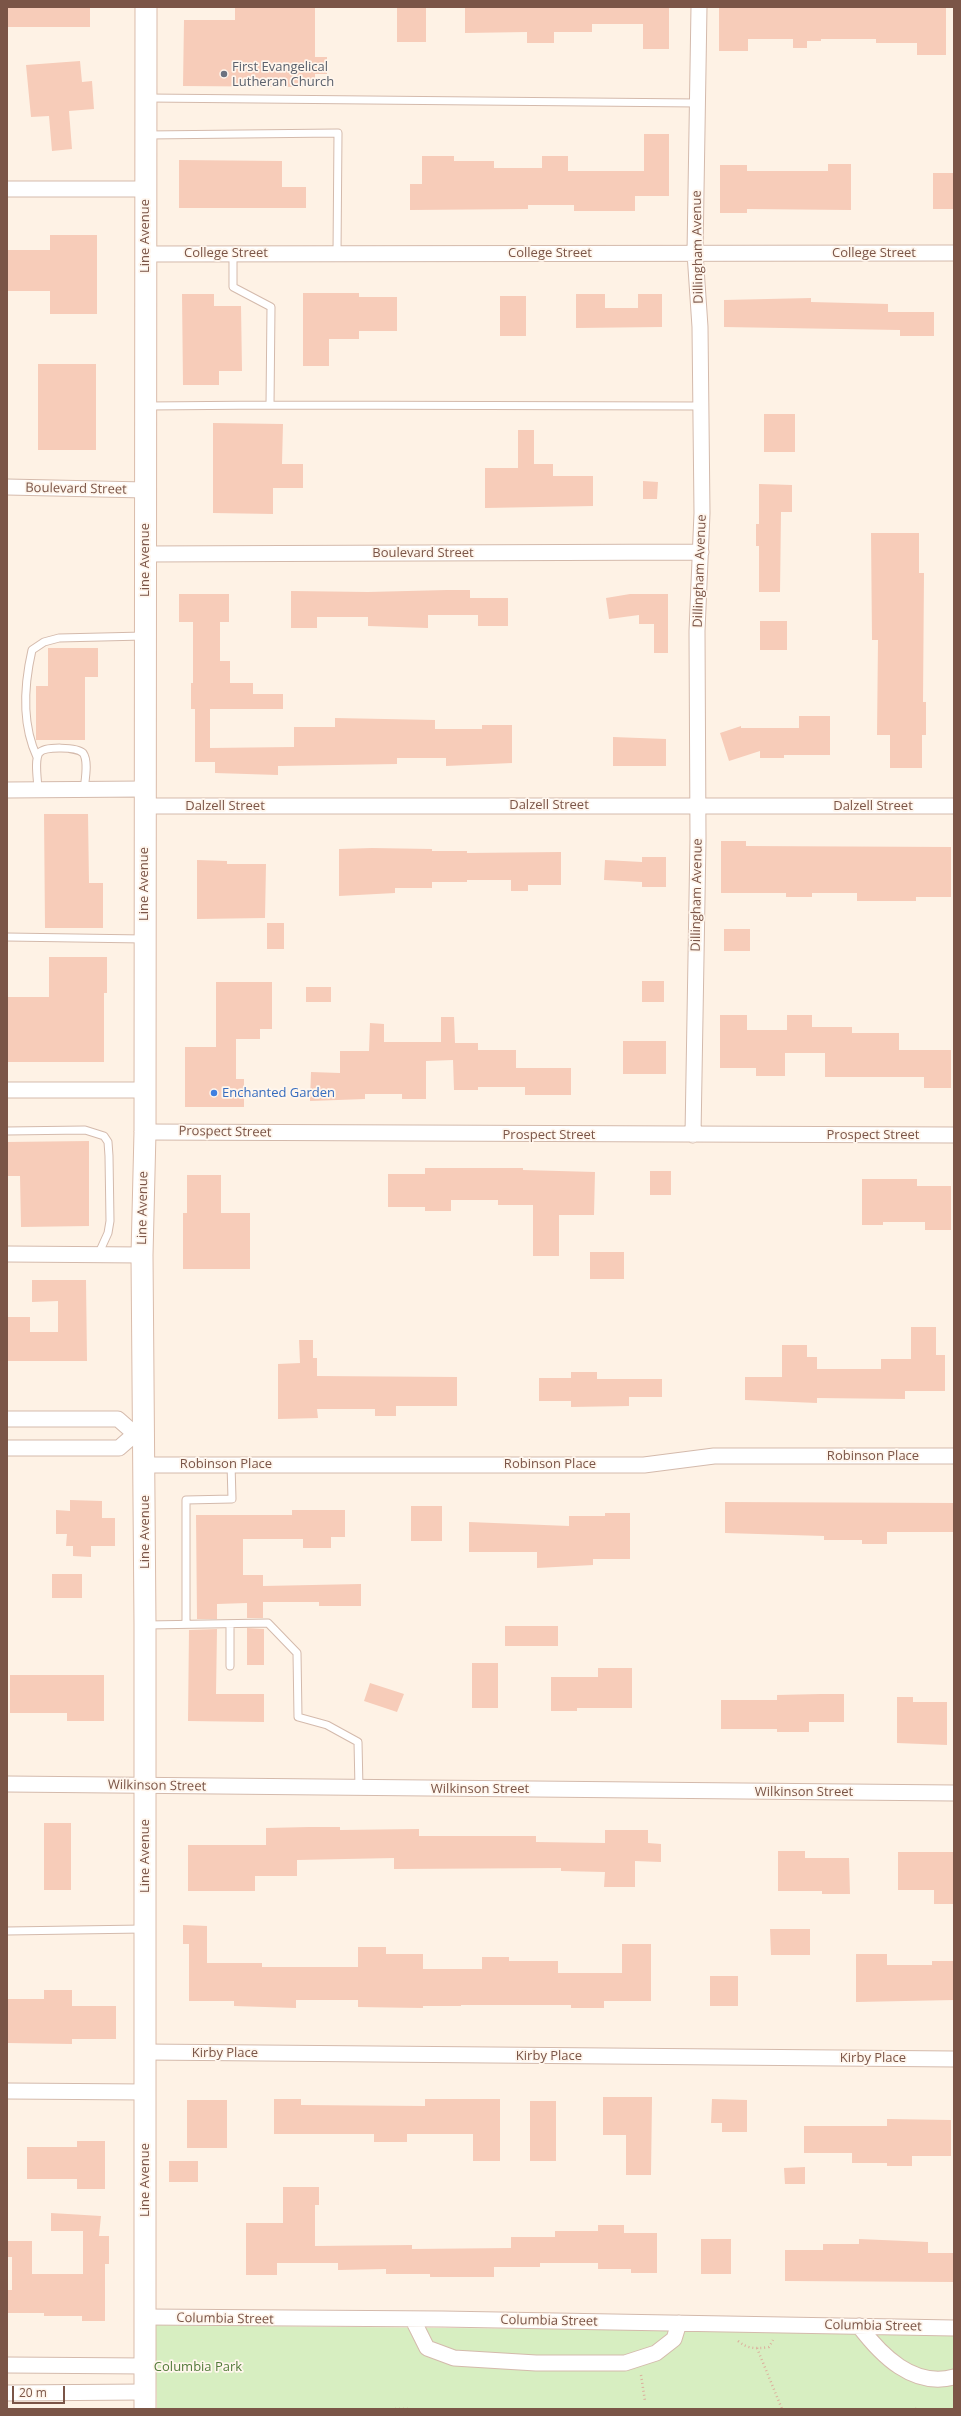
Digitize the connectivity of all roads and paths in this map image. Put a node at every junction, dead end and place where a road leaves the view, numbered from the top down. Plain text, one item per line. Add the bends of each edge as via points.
1 (146, 7) edge
2 (699, 7) edge
3 (145, 98) junction
4 (698, 103) junction
5 (145, 135) junction
6 (7, 189) edge
7 (145, 189) junction
8 (695, 252) junction
9 (233, 253) junction
10 (337, 253) junction
11 (954, 253) edge
12 (145, 254) junction
13 (270, 405) junction
14 (145, 406) junction
15 (701, 406) junction
16 (7, 488) edge
17 (145, 490) junction
18 (701, 552) junction
19 (145, 554) junction
20 (145, 636) junction
21 (37, 757) junction
22 (7, 790) edge
23 (38, 790) junction
24 (84, 790) junction
25 (144, 798) junction
26 (697, 806) junction
27 (954, 806) edge
28 (7, 937) edge
29 (144, 939) junction
30 (7, 1090) edge
31 (144, 1090) junction
32 (7, 1131) edge
33 (145, 1132) junction
34 (693, 1136) junction
35 (954, 1136) edge
36 (7, 1254) edge
37 (98, 1255) junction
38 (142, 1255) junction
39 (7, 1418) edge
40 (140, 1434) junction
41 (7, 1448) edge
42 (954, 1456) edge
43 (231, 1464) junction
44 (145, 1465) junction
45 (186, 1624) junction
46 (230, 1624) junction
47 (145, 1625) junction
48 (230, 1666) dead end
49 (7, 1784) edge
50 (145, 1786) junction
51 (358, 1788) junction
52 (954, 1793) edge
53 (145, 1929) junction
54 (7, 1931) edge
55 (145, 2052) junction
56 (954, 2059) edge
57 (7, 2091) edge
58 (145, 2092) junction
59 (145, 2317) junction
60 (413, 2320) junction
61 (679, 2323) junction
62 (858, 2326) junction
63 (954, 2328) edge
64 (757, 2348) dead end
65 (639, 2359) junction
66 (7, 2365) edge
67 (145, 2366) junction
68 (954, 2377) edge
69 (7, 2393) edge
70 (145, 2400) edge
71 (645, 2401) dead end
72 (395, 2409) edge
73 (409, 2409) edge
74 (782, 2409) edge

1 - 3 main road, Line Avenue
2 - 4 street, Dillingham Avenue
3 - 4 lane
3 - 5 main road, Line Avenue
4 - 8 street, Dillingham Avenue
5 - 7 main road, Line Avenue
5 - 10 lane via 338,133
6 - 7 street
7 - 12 main road, Line Avenue
8 - 10 street, College Street
8 - 11 street, College Street
8 - 15 street, Dillingham Avenue via 700,327
9 - 10 street, College Street
9 - 12 street, College Street
9 - 13 lane via 233,287 271,307
12 - 14 main road, Line Avenue
13 - 14 lane
13 - 15 lane
14 - 17 main road, Line Avenue
15 - 18 street, Dillingham Avenue
16 - 17 street, Boulevard Street
17 - 19 main road, Line Avenue
18 - 19 street, Boulevard Street
18 - 26 street, Dillingham Avenue via 697,631
19 - 20 main road, Line Avenue
20 - 21 lane via 59,638 44,642 32,650 26,724
20 - 25 main road, Line Avenue
21 - 23 lane
21 - 24 lane via 48,748 77,749 83,754 86,762
22 - 23 street, Dalzell Street
23 - 24 street, Dalzell Street
24 - 25 street, Dalzell Street
25 - 26 street, Dalzell Street
25 - 29 main road, Line Avenue
26 - 27 street, Dalzell Street
26 - 34 street, Dillingham Avenue
28 - 29 lane
29 - 31 main road, Line Avenue
30 - 31 street
31 - 33 main road, Line Avenue
32 - 37 lane via 85,1130 104,1136 108,1142 109,1156 110,1221 108,1233
33 - 34 street, Prospect Street
33 - 38 main road, Line Avenue
34 - 35 street, Prospect Street
36 - 37 street
37 - 38 street
38 - 40 main road, Line Avenue
39 - 40 street via 118,1418
40 - 41 street via 119,1448
40 - 44 main road, Line Avenue
42 - 43 street, Robinson Place via 714,1456 644,1465
43 - 44 street, Robinson Place
43 - 45 lane via 232,1499 186,1500
44 - 47 main road, Line Avenue
45 - 46 lane
45 - 47 lane
46 - 48 lane
46 - 51 lane via 268,1623 297,1654 298,1717 327,1725 358,1742
47 - 50 main road, Line Avenue
49 - 50 street, Wilkinson Street
50 - 51 street, Wilkinson Street
50 - 53 main road, Line Avenue
51 - 52 street, Wilkinson Street
53 - 54 lane
53 - 55 main road, Line Avenue
55 - 56 street, Kirby Place
55 - 58 main road, Line Avenue
57 - 58 street
58 - 59 main road, Line Avenue
59 - 60 street, Columbia Street
59 - 67 main road, Line Avenue
60 - 61 street, Columbia Street
60 - 65 street via 427,2348 454,2358 536,2363 625,2363
61 - 62 street, Columbia Street
61 - 65 street via 674,2339 656,2353
62 - 63 street, Columbia Street
62 - 68 street via 885,2358 904,2369 922,2378
64 - 74 path
65 - 71 path
66 - 67 street
67 - 70 main road, Line Avenue
69 - 70 street
72 - 73 path

